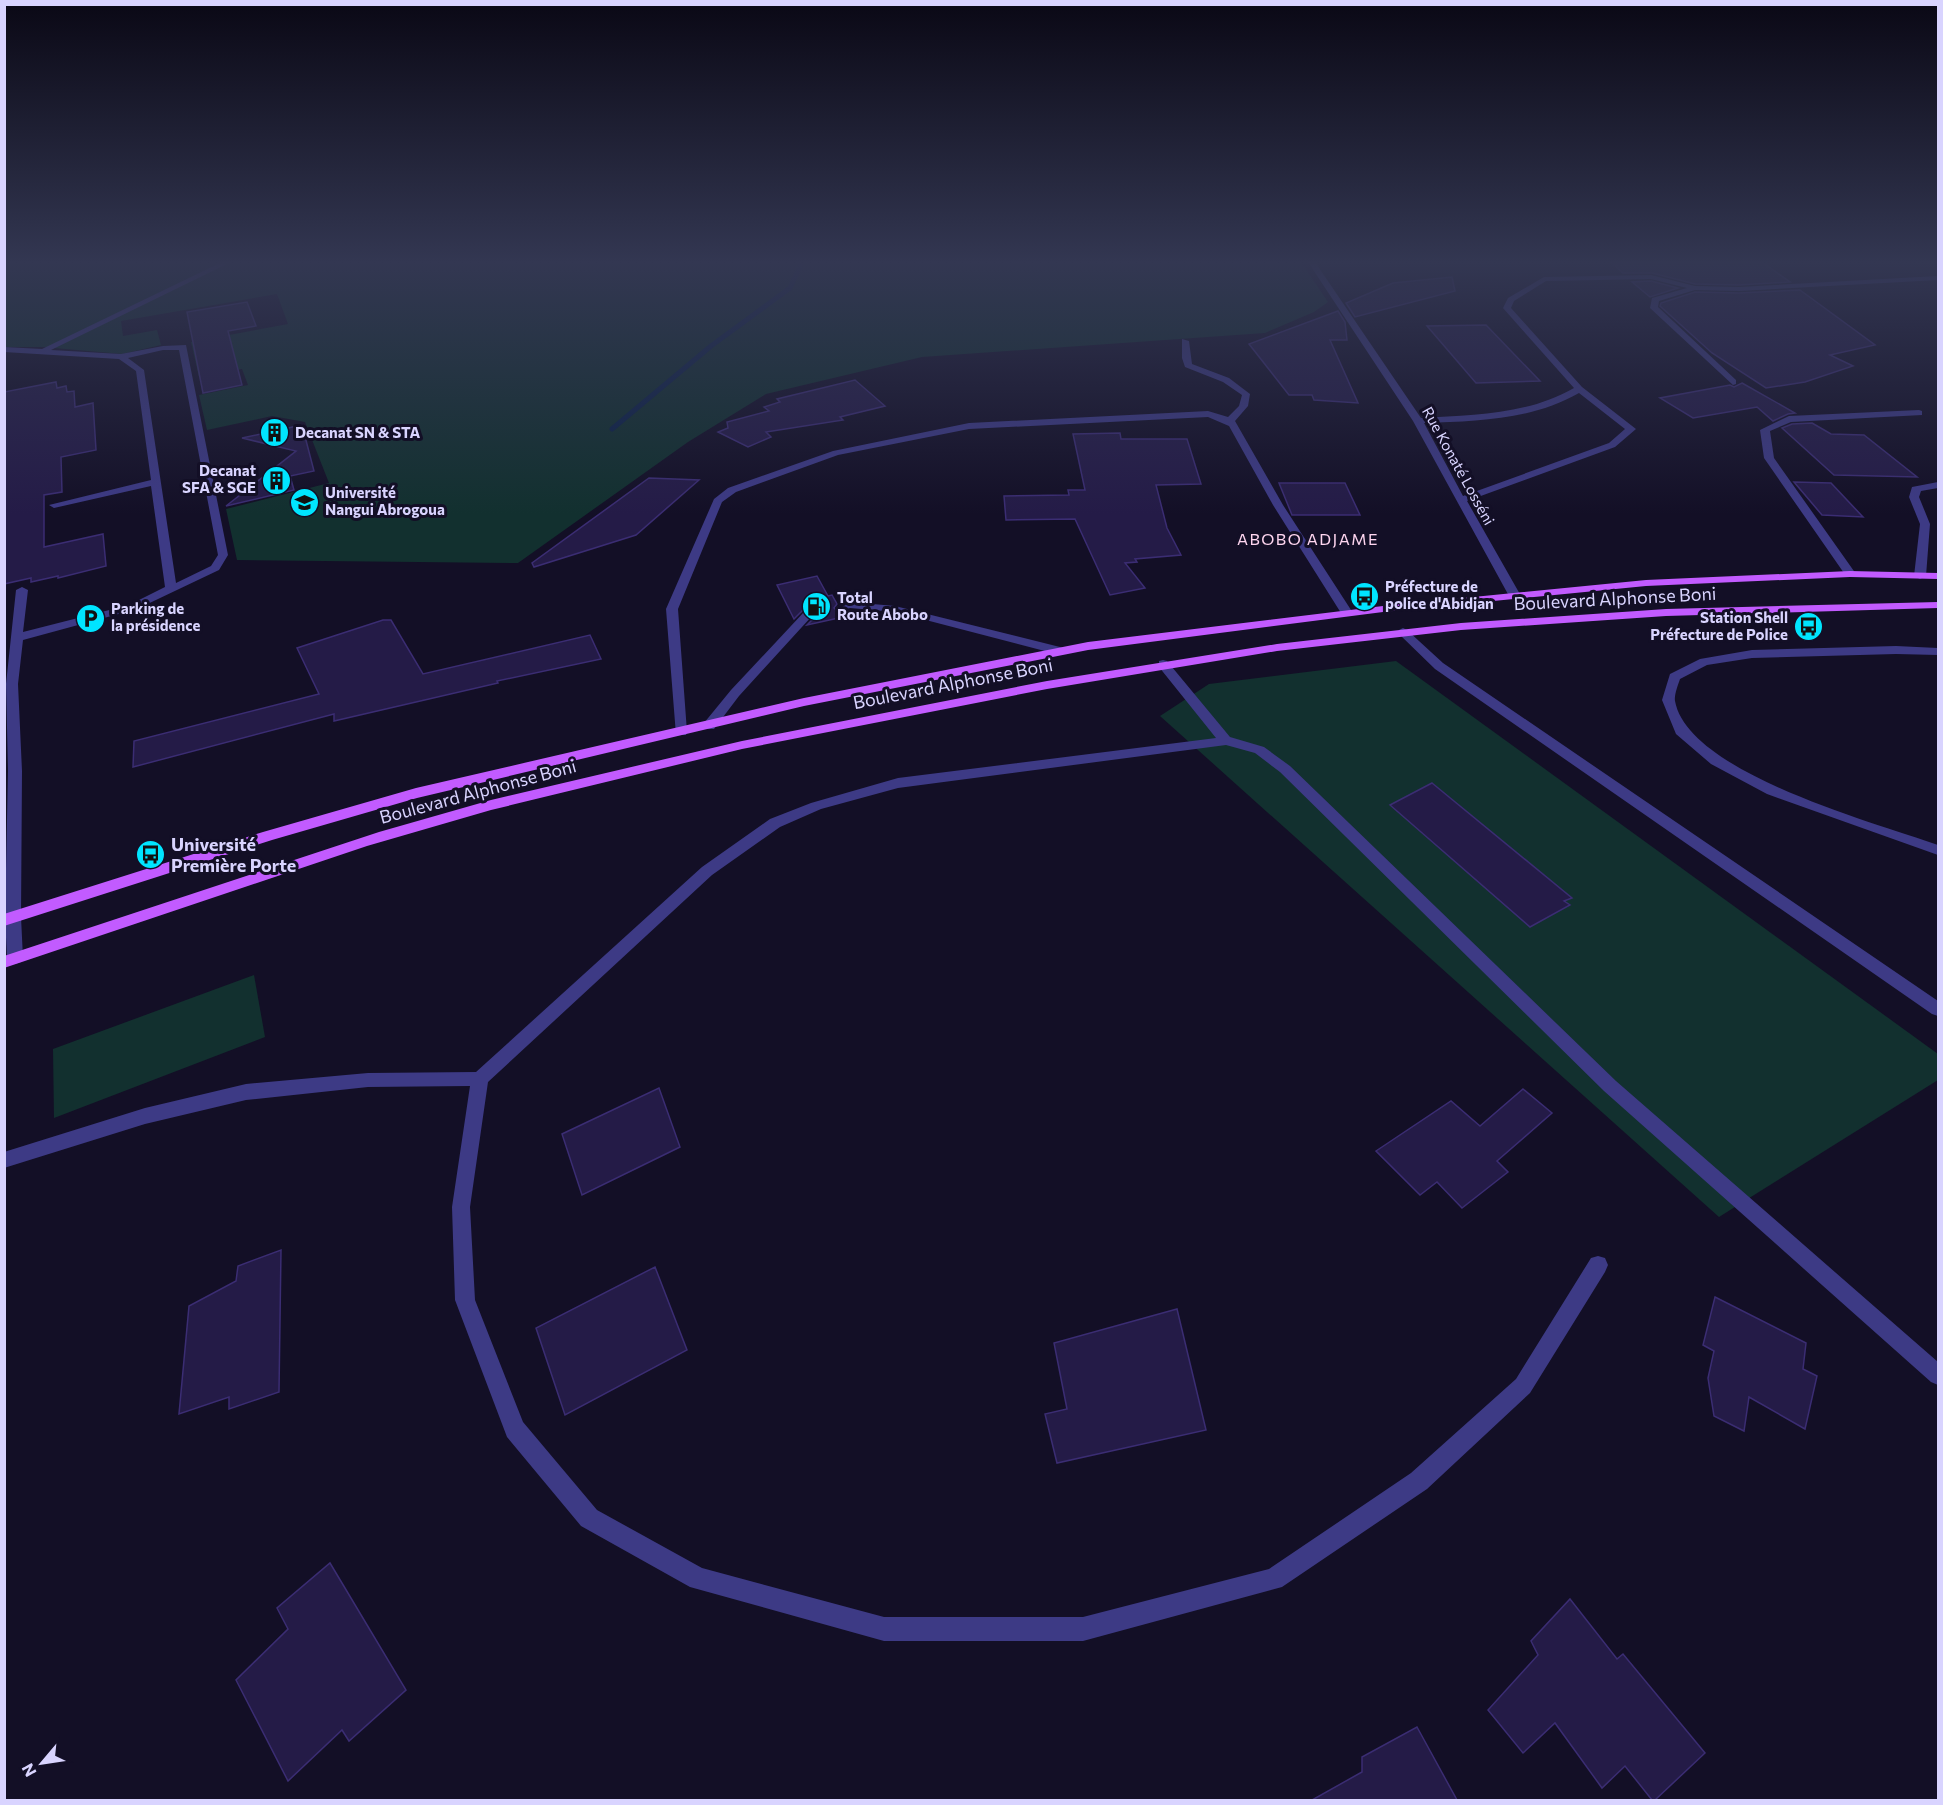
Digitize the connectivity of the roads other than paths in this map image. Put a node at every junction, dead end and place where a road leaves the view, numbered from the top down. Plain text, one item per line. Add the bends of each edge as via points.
1 (53, 346) edge
2 (1186, 346) edge
3 (1368, 346) edge
4 (1539, 346) edge
5 (1694, 346) edge
6 (4, 349) edge
7 (45, 350) junction
8 (121, 357) junction
9 (1732, 382) dead end
10 (1580, 389) junction
11 (1919, 413) dead end
12 (1418, 421) junction
13 (1228, 422) junction
14 (157, 482) junction
15 (1938, 485) edge
16 (1461, 500) junction
17 (54, 506) dead end
18 (1938, 523) edge
19 (1925, 524) junction
20 (1850, 574) junction
21 (1920, 576) junction
22 (1938, 576) edge
23 (171, 589) junction
24 (22, 590) dead end
25 (1515, 596) junction
26 (1938, 605) edge
27 (842, 607) dead end
28 (1347, 613) junction
29 (808, 614) dead end
30 (1403, 632) junction
31 (16, 638) junction
32 (1060, 651) junction
33 (1938, 652) edge
34 (1163, 664) junction
35 (8, 684) edge
36 (709, 726) junction
37 (681, 732) junction
38 (1226, 741) junction
39 (1938, 850) edge
40 (8, 918) edge
41 (10, 960) edge
42 (1938, 1009) edge
43 (480, 1079) junction
44 (4, 1160) edge
45 (1598, 1265) dead end
46 (1938, 1375) edge

1 - 7 street
2 - 13 street via 1188,365 1226,380 1246,394 1247,401 1240,412
3 - 12 street, Rue Konaté Losséni
4 - 10 street
5 - 9 street
6 - 7 street
7 - 8 street
8 - 14 street via 140,370
8 - 23 street via 183,347 223,555 215,568
10 - 12 street via 1564,400 1500,416
10 - 16 street via 1631,429 1612,445
11 - 20 street via 1789,419 1765,430 1769,458
12 - 16 street, Rue Konaté Losséni
13 - 28 street via 1233,424 1278,505
13 - 37 street via 1208,414 969,426 836,453 732,490 718,501 672,609
14 - 17 street
14 - 23 street
15 - 19 street via 1916,489 1914,497
16 - 25 street, Rue Konaté Losséni
18 - 19 street
19 - 21 street
20 - 21 main road, Boulevard Alphonse Boni
20 - 25 main road, Boulevard Alphonse Boni via 1646,584
21 - 22 main road, Boulevard Alphonse Boni
23 - 31 street via 133,607
24 - 31 street
25 - 28 main road, Boulevard Alphonse Boni
26 - 30 main road, Boulevard Alphonse Boni via 1608,616
27 - 32 street via 895,609
28 - 32 main road, Boulevard Alphonse Boni
29 - 36 street
30 - 34 main road, Boulevard Alphonse Boni
30 - 42 street via 1449,672
31 - 35 street
32 - 36 main road, Boulevard Alphonse Boni via 804,702
33 - 39 street via 1752,654 1704,662 1674,677 1668,700 1681,731 1716,761 1772,791
34 - 38 street
34 - 41 main road, Boulevard Alphonse Boni via 817,728 531,795 425,823
35 - 40 street via 15,771
36 - 37 main road, Boulevard Alphonse Boni
37 - 40 main road, Boulevard Alphonse Boni via 416,793
38 - 43 street via 898,783 816,806 775,823 707,871
38 - 46 street via 1246,743 1278,762 1610,1086
40 - 41 street
43 - 44 street via 368,1080 246,1092 145,1116
43 - 45 street via 461,1207 465,1300 514,1429 589,1518 698,1579 884,1629 1083,1629 1274,1580 1419,1481 1523,1386

